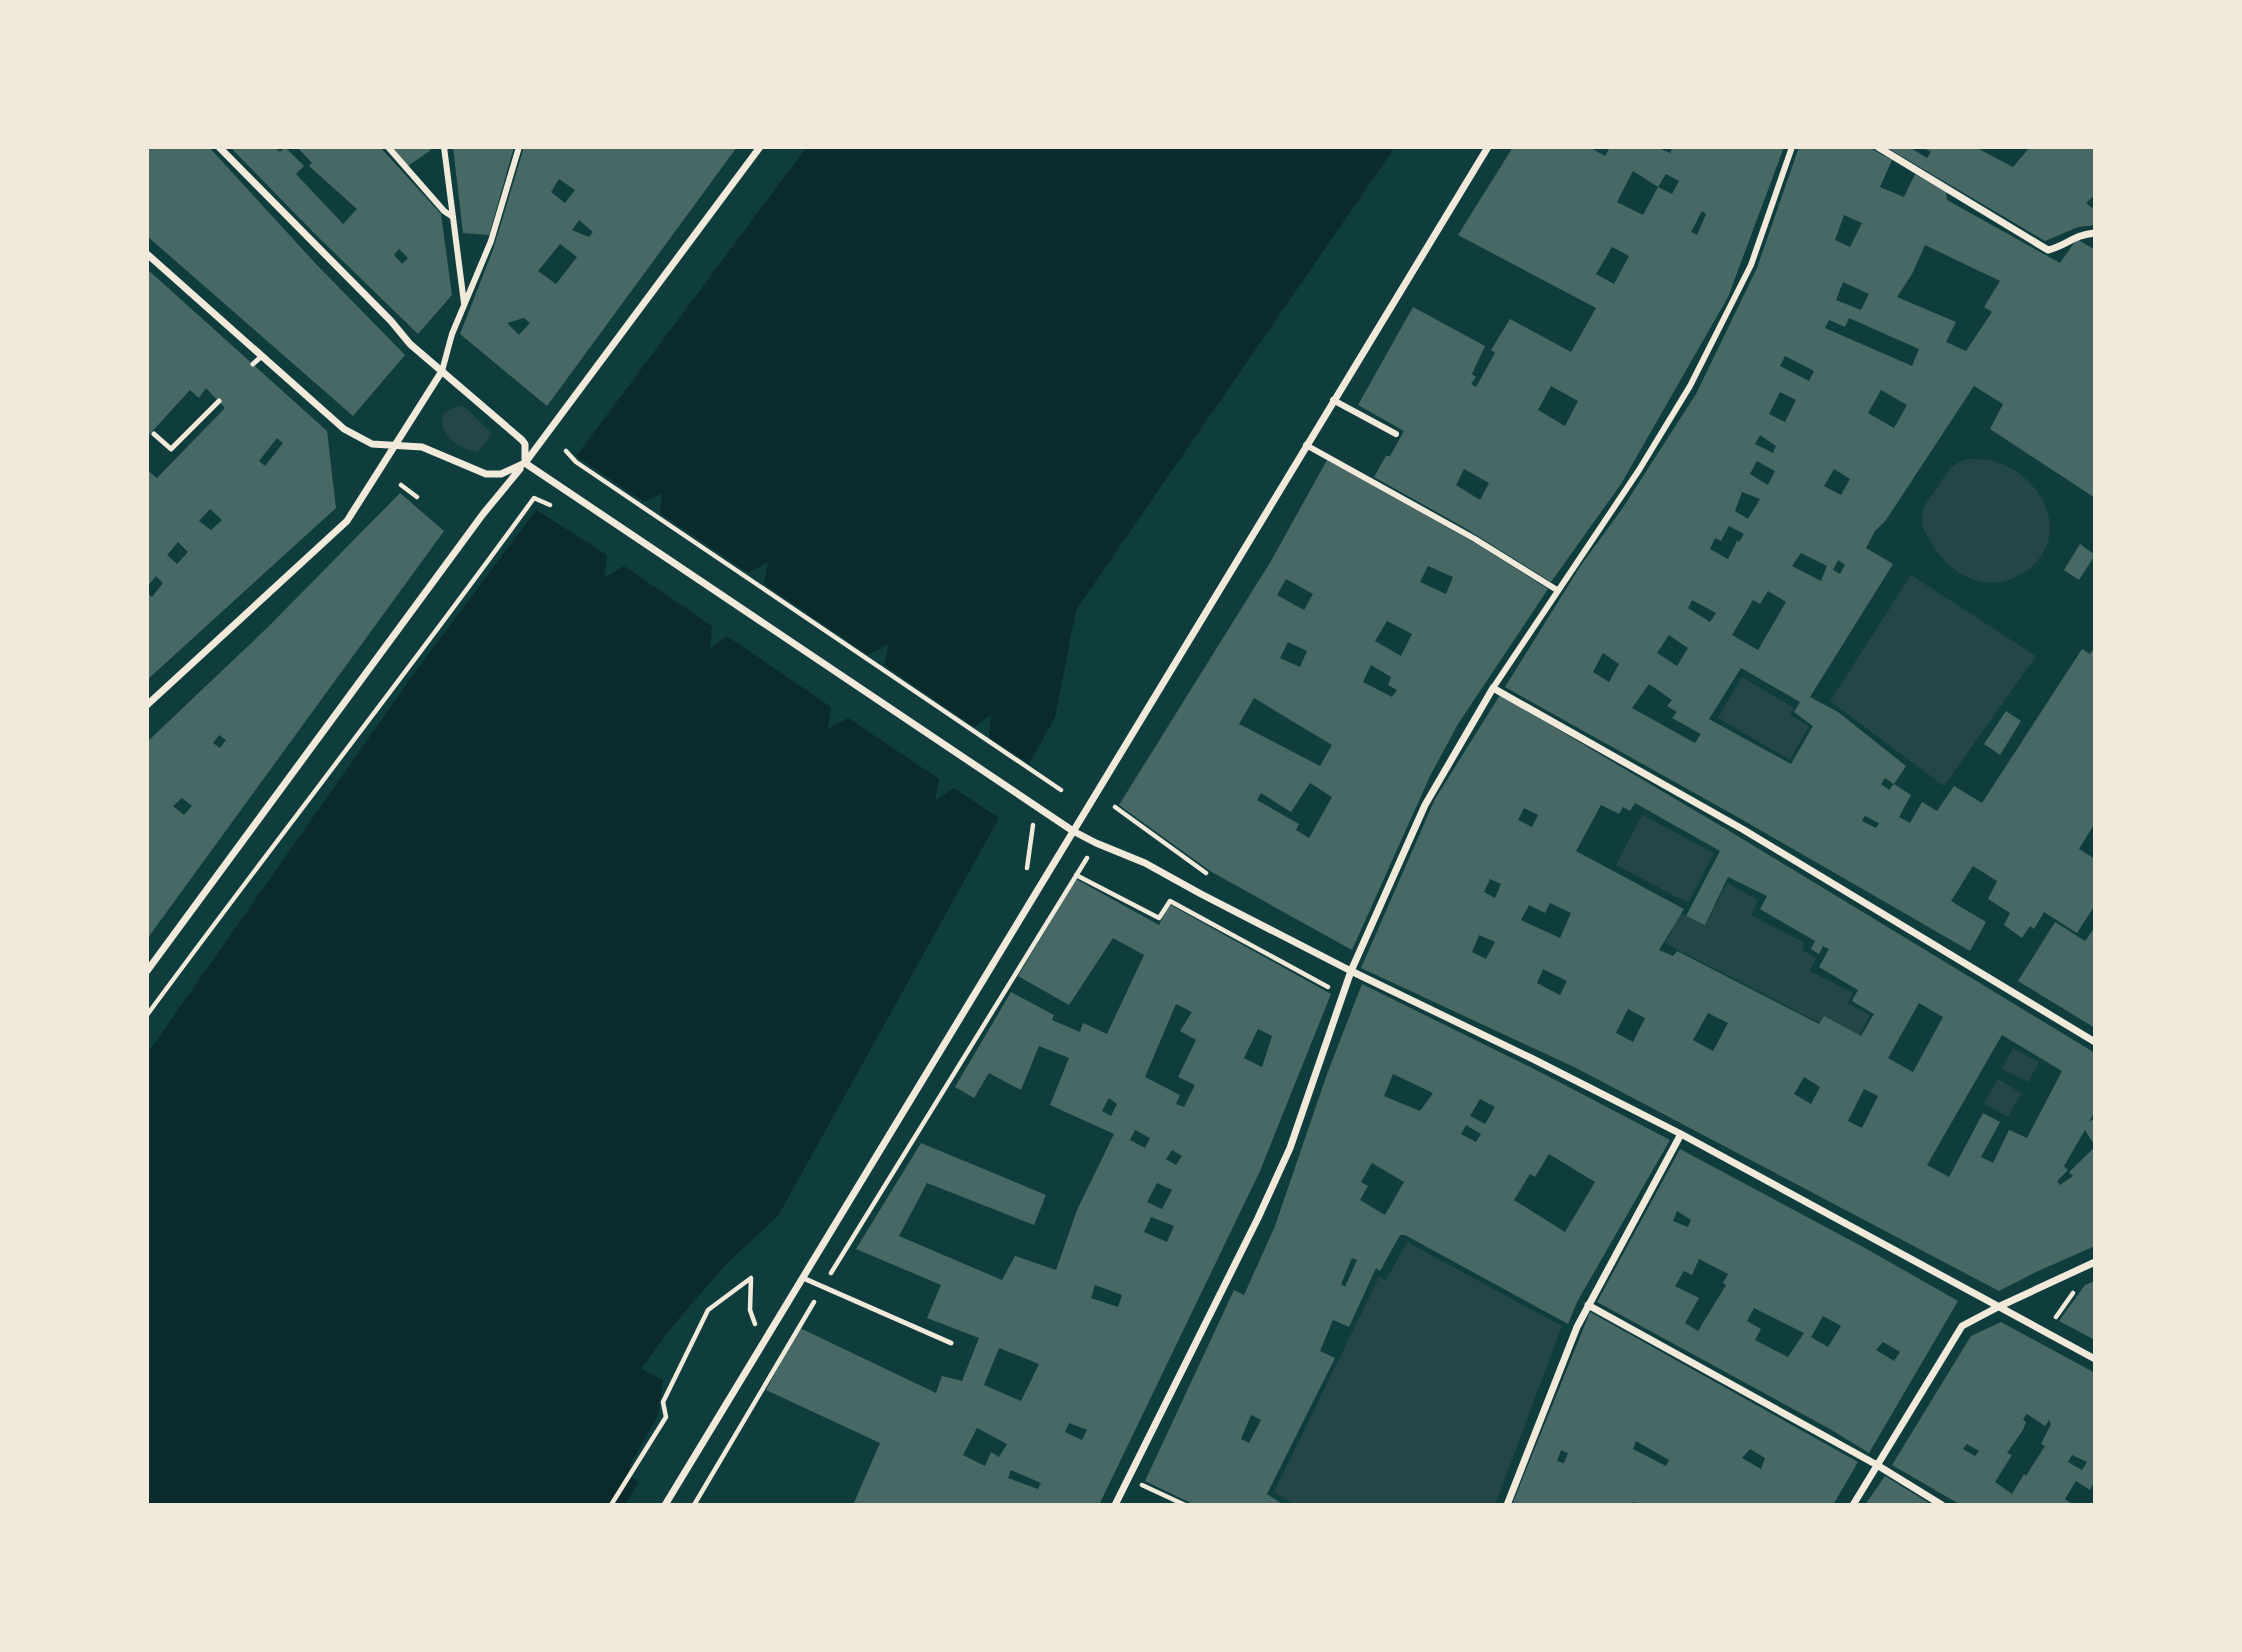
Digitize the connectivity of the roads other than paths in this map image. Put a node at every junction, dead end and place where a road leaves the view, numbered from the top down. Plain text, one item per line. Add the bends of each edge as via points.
1 (219, 147) edge
2 (388, 147) edge
3 (444, 147) edge
4 (519, 147) edge
5 (760, 147) edge
6 (1488, 147) edge
7 (1792, 147) edge
8 (1878, 147) edge
9 (453, 218) junction
10 (2095, 233) edge
11 (147, 254) edge
12 (464, 305) junction
13 (262, 356) junction
14 (253, 364) dead end
15 (442, 371) junction
16 (1333, 400) junction
17 (219, 401) dead end
18 (154, 434) dead end
19 (1396, 435) dead end
20 (1306, 445) junction
21 (396, 446) junction
22 (525, 463) junction
23 (1557, 590) junction
24 (1493, 688) junction
25 (147, 705) edge
26 (1073, 831) junction
27 (147, 971) edge
28 (1351, 971) junction
29 (2095, 1042) edge
30 (1681, 1134) junction
31 (2095, 1262) edge
32 (803, 1278) junction
33 (1588, 1305) junction
34 (1998, 1307) junction
35 (951, 1343) dead end
36 (2095, 1359) edge
37 (1877, 1465) junction
38 (665, 1505) edge
39 (1115, 1505) edge
40 (1507, 1505) edge
41 (1853, 1505) edge
42 (1942, 1505) edge

1 - 15 street
2 - 9 street
3 - 9 street
4 - 12 street via 491,241
5 - 22 street
6 - 16 street
7 - 23 street via 1751,265 1690,386
8 - 10 street via 2048,250 2078,235
9 - 12 street
11 - 13 street
12 - 15 street
13 - 14 lane
13 - 21 street via 344,429 372,444
15 - 21 street
15 - 22 street via 522,440
16 - 19 street
16 - 20 street
17 - 18 lane via 171,449
20 - 23 street
20 - 26 street
21 - 22 street via 422,447 486,474 501,474
21 - 25 street via 346,521
22 - 26 street
22 - 27 street
23 - 24 street
24 - 28 street via 1425,805
24 - 29 street via 1744,830
26 - 28 street via 1145,863
26 - 32 street
28 - 30 street
28 - 39 street via 1290,1148
30 - 33 street
30 - 34 street
31 - 34 street
32 - 35 lane
32 - 38 street
33 - 37 street
33 - 40 street
34 - 36 street
34 - 37 street via 1962,1326
37 - 41 street
37 - 42 street

